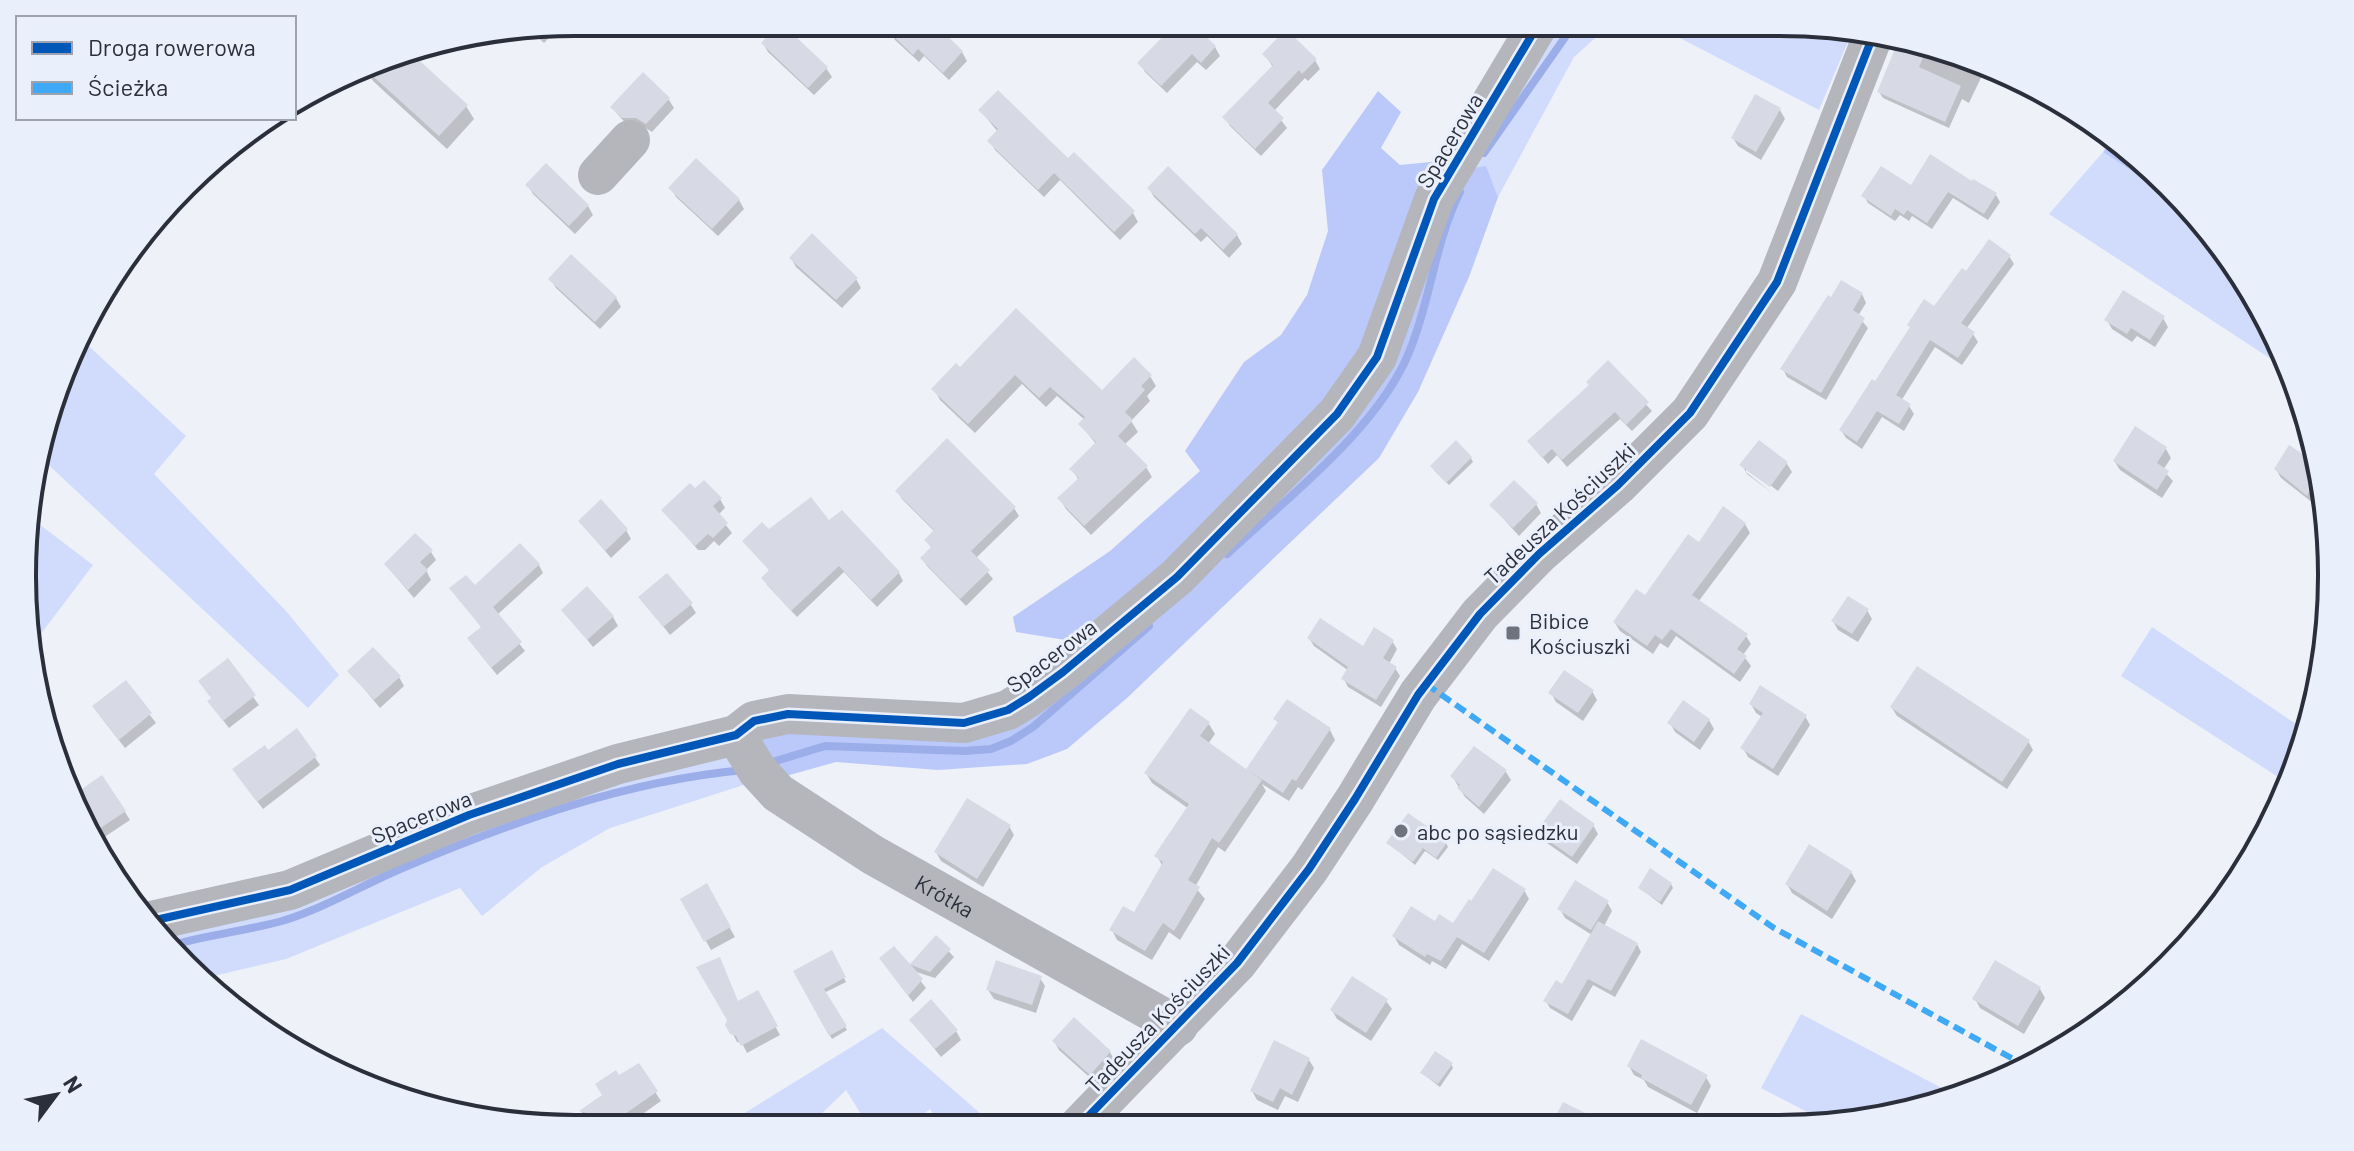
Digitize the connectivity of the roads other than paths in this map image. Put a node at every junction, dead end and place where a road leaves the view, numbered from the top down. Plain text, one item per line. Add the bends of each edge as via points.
1 (1531, 36) edge
2 (1870, 44) edge
3 (630, 140) dead end
4 (598, 175) dead end
5 (748, 755) junction
6 (160, 919) edge
7 (1178, 1026) junction
8 (1090, 1115) edge

1 - 5 street, Spacerowa via 1434,199 1377,357 1337,414 1177,577 1063,672 1008,710 964,723 788,714 754,721
2 - 7 street, Tadeusza Kościuszki via 1777,282 1690,413 1480,614 1418,695 1302,879 1237,963
3 - 4 street
5 - 6 street, Spacerowa via 618,764 484,810 290,890
5 - 7 street, Krótka via 778,793 873,855
7 - 8 street, Tadeusza Kościuszki

